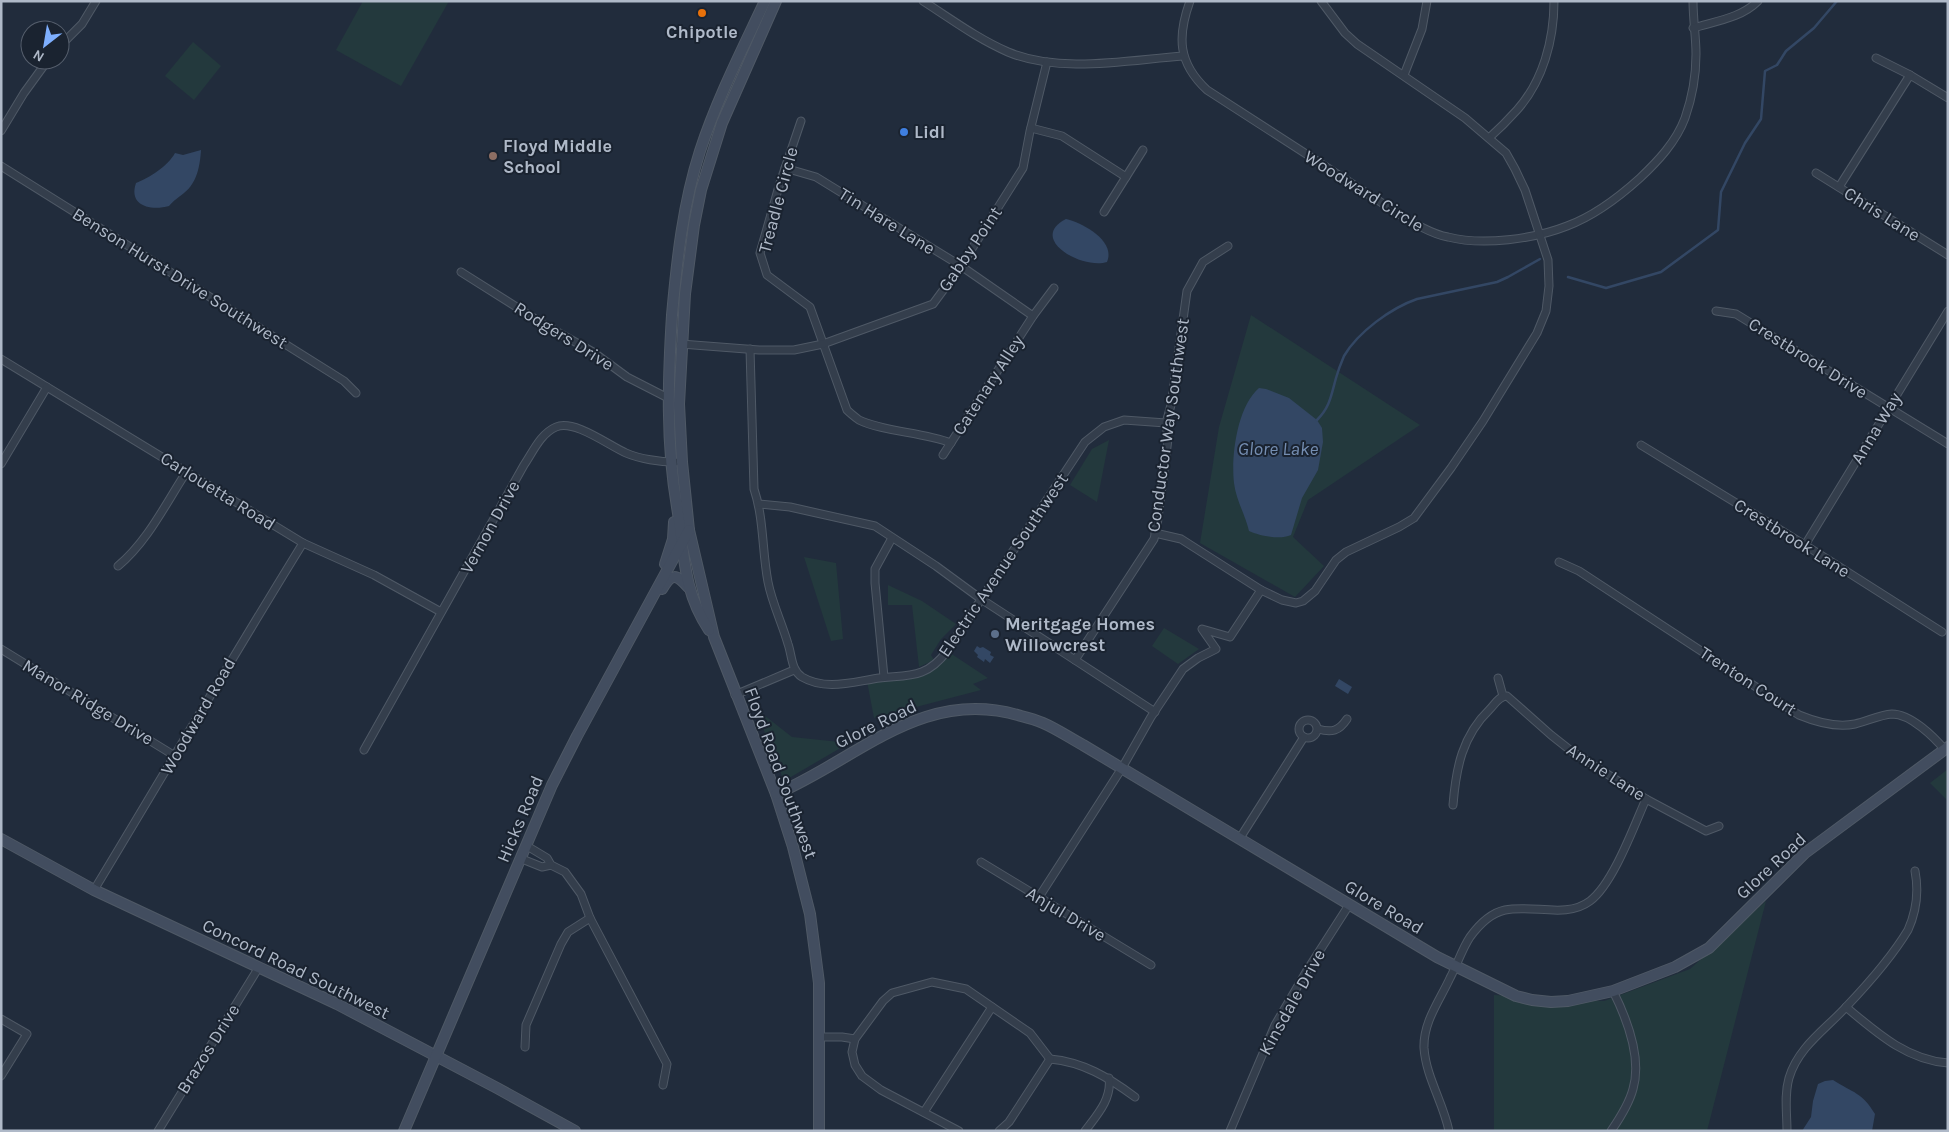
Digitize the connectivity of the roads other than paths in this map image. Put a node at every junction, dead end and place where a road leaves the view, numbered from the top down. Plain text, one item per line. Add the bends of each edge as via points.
1 (96, 1) edge
2 (765, 1) edge
3 (776, 1) edge
4 (923, 1) edge
5 (1190, 1) edge
6 (1321, 1) edge
7 (1427, 1) edge
8 (1554, 1) edge
9 (1693, 1) edge
10 (1758, 1) edge
11 (1693, 28) junction
12 (70, 36) edge
13 (1183, 56) junction
14 (1876, 58) dead end
15 (1047, 62) junction
16 (41, 70) edge
17 (1404, 75) junction
18 (1910, 75) junction
19 (1948, 98) edge
20 (801, 121) dead end
21 (1031, 128) junction
22 (1, 131) edge
23 (1490, 138) junction
24 (1143, 150) dead end
25 (1, 166) edge
26 (785, 168) junction
27 (1816, 173) dead end
28 (1126, 177) junction
29 (1839, 187) junction
30 (1104, 212) dead end
31 (1539, 233) junction
32 (1228, 246) dead end
33 (1948, 255) edge
34 (961, 266) junction
35 (461, 272) dead end
36 (1054, 288) dead end
37 (1716, 311) dead end
38 (1948, 311) edge
39 (1033, 316) junction
40 (681, 344) junction
41 (823, 344) junction
42 (750, 349) junction
43 (1, 359) edge
44 (46, 387) junction
45 (356, 392) dead end
46 (668, 398) junction
47 (1888, 408) junction
48 (1166, 423) junction
49 (951, 443) junction
50 (1948, 444) edge
51 (1641, 445) dead end
52 (943, 454) dead end
53 (671, 462) junction
54 (682, 462) junction
55 (1, 464) edge
56 (187, 471) junction
57 (675, 496) junction
58 (759, 504) junction
59 (689, 530) junction
60 (1155, 532) junction
61 (892, 538) junction
62 (303, 543) junction
63 (681, 544) junction
64 (1805, 545) junction
65 (1559, 562) dead end
66 (118, 566) dead end
67 (664, 574) junction
68 (688, 587) junction
69 (1260, 590) junction
70 (981, 599) junction
71 (650, 603) junction
72 (441, 612) junction
73 (1942, 632) dead end
74 (714, 637) junction
75 (1, 649) edge
76 (1075, 660) junction
77 (794, 670) junction
78 (884, 677) junction
79 (1498, 678) dead end
80 (736, 695) junction
81 (1503, 696) junction
82 (1155, 712) junction
83 (1347, 719) dead end
84 (1318, 729) junction
85 (1304, 737) junction
86 (1946, 749) edge
87 (364, 750) dead end
88 (176, 756) junction
89 (1122, 768) junction
90 (776, 794) junction
91 (1646, 799) junction
92 (1453, 805) dead end
93 (1719, 826) dead end
94 (1240, 838) junction
95 (1, 839) edge
96 (527, 846) junction
97 (522, 859) junction
98 (981, 862) dead end
99 (551, 865) junction
100 (1915, 871) dead end
101 (94, 890) junction
102 (1039, 897) junction
103 (1349, 905) junction
104 (590, 918) junction
105 (1151, 965) dead end
106 (1456, 966) junction
107 (259, 967) junction
108 (1613, 991) junction
109 (992, 1007) junction
110 (1846, 1007) junction
111 (1, 1019) edge
112 (820, 1037) junction
113 (855, 1039) junction
114 (525, 1047) dead end
115 (436, 1057) junction
116 (1050, 1058) junction
117 (1948, 1063) edge
118 (1, 1076) edge
119 (1109, 1078) junction
120 (663, 1085) dead end
121 (1135, 1097) dead end
122 (924, 1112) junction
123 (158, 1131) edge
124 (404, 1131) edge
125 (575, 1131) edge
126 (819, 1131) edge
127 (959, 1131) edge
128 (999, 1131) edge
129 (1085, 1131) edge
130 (1230, 1131) edge
131 (1449, 1131) edge
132 (1611, 1131) edge
133 (1787, 1131) edge

1 - 12 street
2 - 46 street, Floyd Road Southwest via 718,102 694,172 680,240
3 - 40 street, Floyd Road Southwest via 725,114 703,181 689,260
4 - 15 street via 978,37 1028,59
5 - 13 street via 1182,28
6 - 17 street via 1345,33
7 - 17 street via 1422,29
8 - 23 street via 1549,46 1542,69 1518,110
9 - 11 street, Woodward Circle
10 - 11 street via 1749,10 1733,17
11 - 31 street, Woodward Circle via 1696,55 1692,95 1684,120 1669,147 1620,196 1568,226
13 - 15 street via 1099,63
13 - 31 street, Woodward Circle via 1207,90 1413,223 1448,238 1470,241 1505,240
14 - 18 street
15 - 21 street, Gabby Point
16 - 22 street
17 - 23 street
18 - 19 street
18 - 29 street
20 - 26 street, Treadle Circle
21 - 28 street via 1062,136
21 - 34 street, Gabby Point via 1023,168
23 - 31 street via 1506,153 1515,169
24 - 28 street
25 - 45 street, Benson Hurst Drive Southwest
26 - 34 street, Tin Hare Lane via 816,178
26 - 41 street, Treadle Circle via 760,253 767,275 810,307
27 - 29 street, Chris Lane
28 - 30 street
29 - 33 street, Chris Lane
31 - 69 street via 1548,260 1546,311 1483,421 1414,518 1346,552 1304,601 1282,600
32 - 48 street, Conductor Way Southwest via 1203,262 1187,291
34 - 39 street, Tin Hare Lane
34 - 41 street, Gabby Point via 933,304
35 - 46 street, Rodgers Drive via 627,376
36 - 39 street, Catenary Alley
37 - 47 street, Crestbrook Drive via 1736,314
38 - 47 street, Anna Way
39 - 49 street, Catenary Alley
40 - 42 street, Gabby Point
40 - 54 street, Floyd Road Southwest via 679,404
41 - 42 street, Gabby Point via 794,350
41 - 49 street, Treadle Circle via 846,410 859,420
42 - 58 street via 754,489
43 - 44 street, Carlouetta Road
44 - 55 street
44 - 56 street, Carlouetta Road
46 - 53 street, Floyd Road Southwest
47 - 50 street, Crestbrook Drive
47 - 64 street, Anna Way
48 - 60 street, Conductor Way Southwest via 1168,439
48 - 70 street, Electric Avenue Southwest via 1124,420 1104,427 1085,442
49 - 52 street, Catenary Alley
51 - 64 street, Crestbrook Lane
53 - 54 street, Vernon Drive
53 - 57 street, Floyd Road Southwest
53 - 72 street, Vernon Drive via 628,454 569,425 556,427 542,437 524,465
54 - 59 street, Floyd Road Southwest
56 - 62 street, Carlouetta Road
56 - 66 street via 145,537
57 - 63 street, Floyd Road Southwest
57 - 67 street via 673,539
58 - 61 street via 790,507 875,526
58 - 77 street via 769,588
59 - 63 street, Hicks Road
59 - 74 street, Floyd Road Southwest
60 - 69 street via 1181,539
60 - 76 street, Conductor Way Southwest
61 - 70 street
61 - 78 street via 875,569
62 - 72 street, Carlouetta Road
62 - 88 street, Woodward Road via 219,679
63 - 67 street, Hicks Road
63 - 68 street, Floyd Road Southwest
64 - 73 street, Crestbrook Lane
65 - 86 street, Trenton Court via 1579,570 1799,714 1816,722 1838,725 1894,714 1913,721
67 - 71 street, Hicks Road
68 - 71 street via 679,577 673,576
68 - 74 street, Floyd Road Southwest via 698,613
69 - 82 street via 1230,637 1202,630 1216,649 1183,669
70 - 76 street
70 - 78 street, Electric Avenue Southwest via 935,666 917,674
71 - 96 street, Hicks Road via 564,760
72 - 87 street, Vernon Drive
74 - 80 street, Floyd Road Southwest
75 - 88 street, Manor Ridge Drive
76 - 82 street
77 - 78 street, Electric Avenue Southwest via 818,684
77 - 80 street
79 - 81 street
80 - 90 street, Floyd Road Southwest
81 - 91 street, Annie Lane via 1510,697 1570,750
81 - 92 street via 1479,721 1464,745 1457,767
82 - 89 street
83 - 84 street via 1336,731
84 - 85 street via 1313,738
84 - 85 street via 1313,721 1304,721 1299,729
85 - 94 street
86 - 108 street, Glore Road via 1805,853 1709,948 1675,967
88 - 101 street, Woodward Road
89 - 90 street, Glore Road via 1043,722 979,707 924,717 890,731
89 - 94 street, Glore Road
89 - 102 street
90 - 112 street, Floyd Road Southwest via 810,914 819,983
91 - 93 street, Annie Lane via 1706,831
91 - 106 street via 1608,882 1592,900 1578,908 1512,909 1497,914 1486,920 1470,937
94 - 103 street, Glore Road
95 - 101 street, Concord Road Southwest
96 - 97 street, Hicks Road
96 - 99 street via 547,858
97 - 99 street via 542,867
97 - 115 street, Hicks Road
98 - 102 street, Anjul Drive
99 - 104 street via 565,872 573,882
100 - 110 street via 1919,890 1908,930
101 - 107 street, Concord Road Southwest
102 - 105 street, Anjul Drive
103 - 106 street, Glore Road
103 - 130 street, Kinsdale Drive via 1275,1025
104 - 114 street via 568,932 561,944 526,1025
104 - 120 street via 667,1064
106 - 108 street, Glore Road via 1516,996 1532,1000 1568,1001
106 - 131 street via 1435,1006 1424,1042 1425,1059
107 - 115 street, Concord Road Southwest
107 - 123 street, Brazos Drive
108 - 132 street via 1624,1012 1635,1060 1633,1088
109 - 113 street via 966,989 932,982 892,993
109 - 116 street via 1030,1033
109 - 122 street
110 - 117 street via 1879,1035 1917,1057
110 - 133 street via 1812,1041 1792,1069 1786,1099
111 - 118 street via 27,1034
112 - 113 street
112 - 126 street, Floyd Road Southwest
113 - 122 street via 852,1052 862,1076 881,1090
115 - 124 street, Hicks Road
115 - 125 street, Concord Road Southwest
116 - 119 street via 1082,1065
116 - 128 street via 1009,1122
119 - 121 street
119 - 129 street via 1110,1091 1106,1101
122 - 127 street

